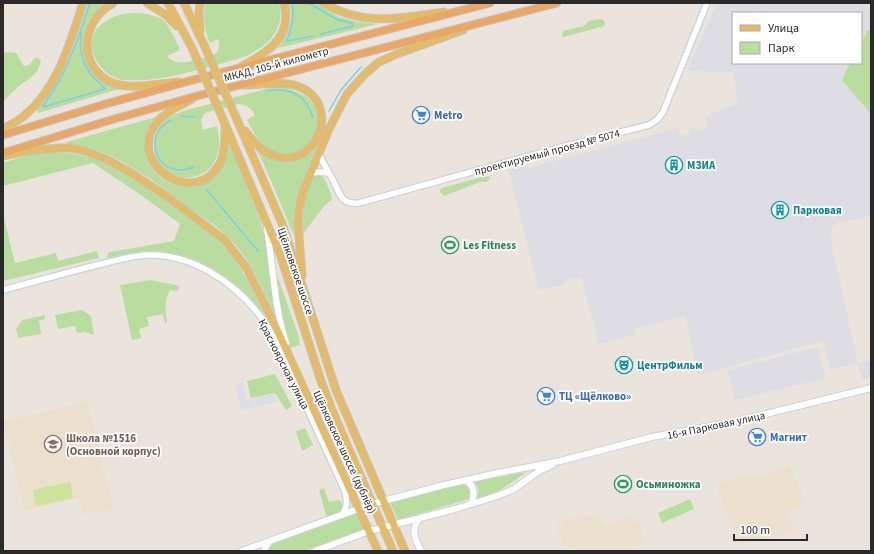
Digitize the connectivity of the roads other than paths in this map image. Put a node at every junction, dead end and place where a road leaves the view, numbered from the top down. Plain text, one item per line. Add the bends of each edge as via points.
1 (83, 3) edge
2 (113, 3) edge
3 (147, 3) edge
4 (168, 3) edge
5 (184, 3) edge
6 (200, 3) edge
7 (284, 3) edge
8 (323, 3) edge
9 (490, 3) edge
10 (557, 3) edge
11 (707, 3) edge
12 (482, 4) edge
13 (462, 10) junction
14 (499, 18) junction
15 (182, 30) junction
16 (203, 42) junction
17 (235, 69) junction
18 (193, 80) junction
19 (239, 85) junction
20 (197, 96) junction
21 (238, 123) junction
22 (225, 125) junction
23 (3, 129) edge
24 (3, 135) edge
25 (319, 153) junction
26 (3, 155) edge
27 (310, 173) junction
28 (328, 173) junction
29 (266, 219) junction
30 (302, 284) junction
31 (3, 290) edge
32 (292, 362) junction
33 (871, 388) edge
34 (560, 461) junction
35 (466, 480) junction
36 (382, 501) junction
37 (372, 504) junction
38 (471, 504) junction
39 (359, 508) junction
40 (341, 515) junction
41 (420, 518) junction
42 (393, 524) junction
43 (382, 527) junction
44 (369, 531) junction
45 (271, 540) junction
46 (242, 551) edge
47 (264, 551) edge
48 (315, 551) edge
49 (378, 551) edge
50 (393, 551) edge
51 (405, 551) edge
52 (420, 551) edge

1 - 23 main road via 60,67 49,88 23,116
2 - 18 main road via 97,15 88,34 89,55 99,73 113,82 129,86
3 - 15 main road via 166,15
4 - 15 main road, Щёлковское шоссе
5 - 16 main road, Щёлковское шоссе
6 - 16 main road via 199,23
7 - 17 main road via 285,26 276,42 268,51
8 - 13 main road via 341,13 378,19
9 - 12 highway, МКАД, 105-й километр
10 - 14 highway, МКАД, 105-й километр
11 - 28 street, проектируемый проезд № 5074 via 663,112 649,125 562,146 359,204 345,201 340,196
12 - 13 highway, МКАД, 105-й километр
13 - 17 highway, МКАД, 105-й километр
14 - 19 highway, МКАД, 105-й километр
14 - 25 main road via 379,62 347,94
15 - 22 main road, Щёлковское шоссе, bridge
16 - 21 main road, Щёлковское шоссе, bridge
17 - 18 highway, МКАД, 105-й километр
18 - 24 highway, МКАД, 105-й километр
19 - 20 highway, МКАД, 105-й километр
19 - 21 main road via 289,84 304,89 319,106 322,122 318,137 309,149 287,158 265,151
20 - 22 main road via 163,116 155,125 150,136 150,148 159,170 169,178 186,182 198,181 209,175 222,156
20 - 26 highway, МКАД, 105-й километр via 114,119
21 - 30 main road, Щёлковское шоссе via 283,226
22 - 29 main road, Щёлковское шоссе
25 - 27 main road
25 - 28 street, проектируемый проезд № 5074
26 - 32 main road, Щёлковское шоссе (дублёр) via 58,148 85,151 119,165 166,196 225,240 238,255
27 - 28 street
27 - 30 main road via 299,210 298,236
29 - 32 main road via 280,321
29 - 37 main road, Щёлковское шоссе via 295,296 325,394
30 - 36 main road, Щёлковское шоссе via 338,395
31 - 40 street, Красноярская улица via 148,255 167,256 189,262 217,277 240,295 257,313 270,333 345,491 346,508
32 - 39 main road, Щёлковское шоссе (дублёр)
33 - 34 main road, 16-я Парковая улица via 733,422 640,440
34 - 35 main road, 16-я Парковая улица
34 - 38 main road, 16-я Парковая улица via 539,471 514,489
35 - 36 main road, 16-я Парковая улица
35 - 38 main road via 474,490
36 - 37 main road, 16-я Парковая улица
36 - 42 main road, Щёлковское шоссе
37 - 39 main road, 16-я Парковая улица
37 - 43 main road, Щёлковское шоссе
38 - 41 main road, 16-я Парковая улица
39 - 40 main road, 16-я Парковая улица
39 - 44 main road, Щёлковское шоссе (дублёр)
40 - 45 main road, 16-я Парковая улица
41 - 42 main road, 16-я Парковая улица
41 - 52 main road via 416,522 414,535
42 - 43 main road, 16-я Парковая улица
42 - 51 main road, Щёлковское шоссе
43 - 44 main road, 16-я Парковая улица
43 - 50 main road, Щёлковское шоссе
44 - 48 main road, 16-я Парковая улица
44 - 49 main road, Щёлковское шоссе (дублёр)
45 - 46 main road, 16-я Парковая улица
45 - 47 main road

